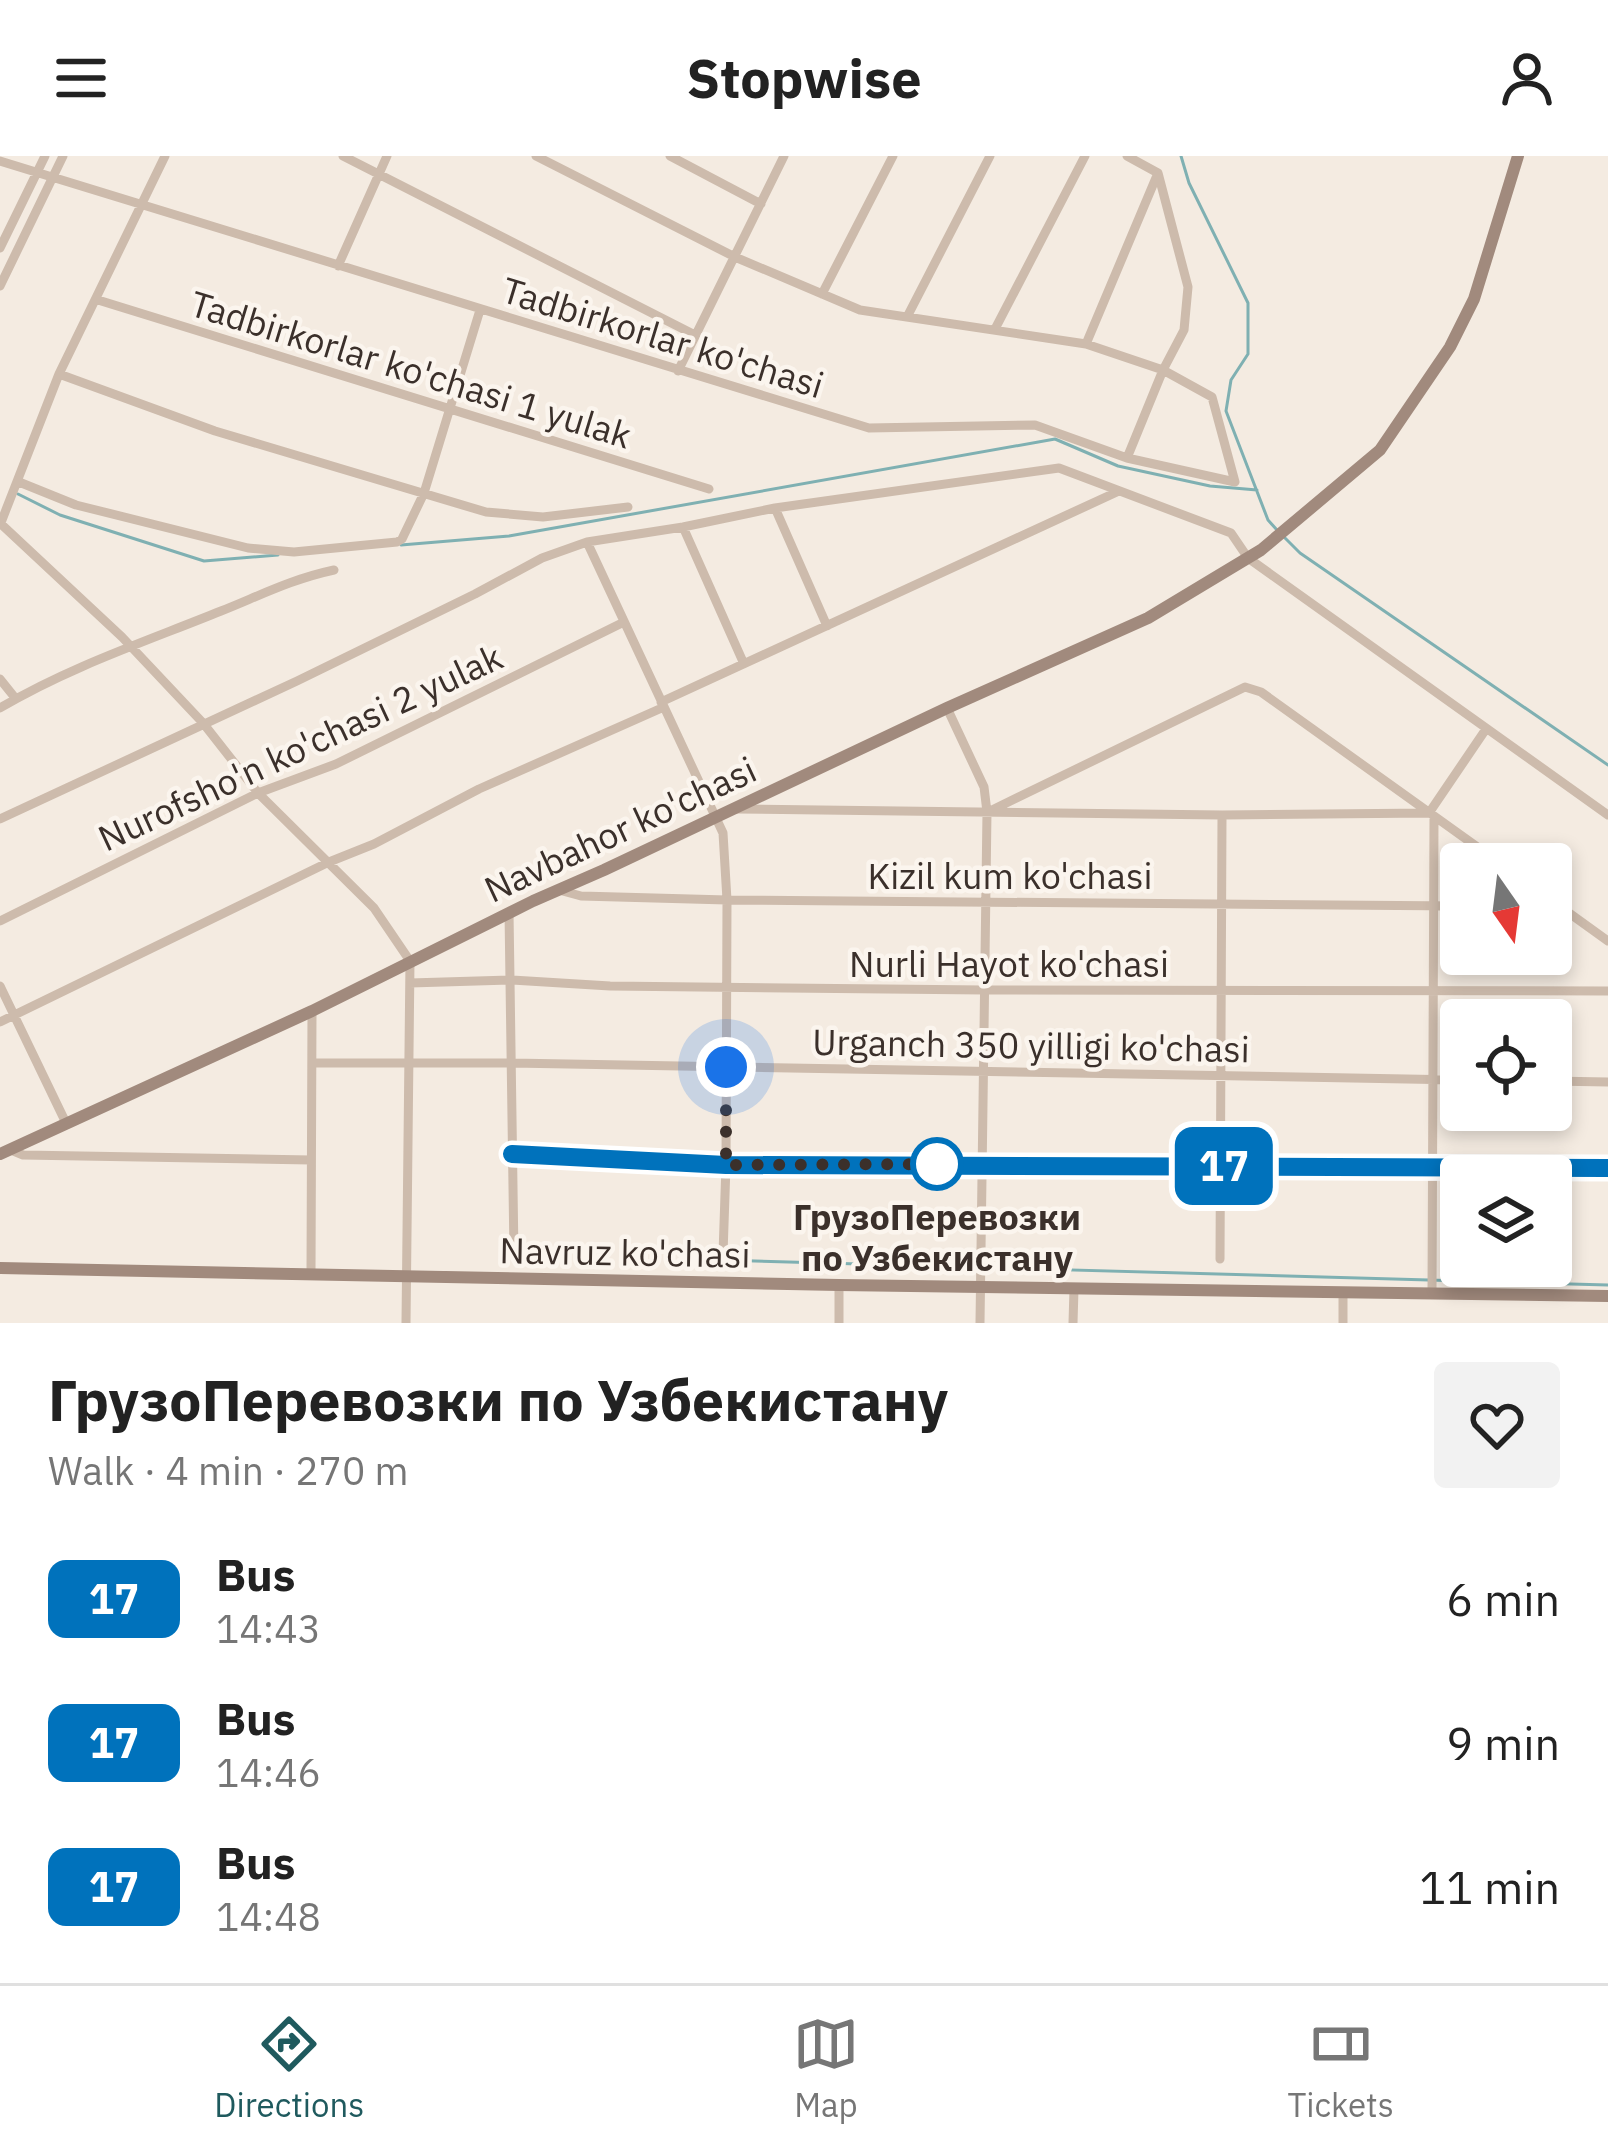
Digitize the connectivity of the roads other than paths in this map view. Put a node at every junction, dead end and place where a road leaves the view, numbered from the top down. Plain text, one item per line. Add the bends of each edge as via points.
1 (45, 156) edge
2 (63, 156) edge
3 (165, 156) edge
4 (343, 156) edge
5 (387, 156) edge
6 (537, 156) edge
7 (670, 156) edge
8 (784, 156) edge
9 (893, 156) edge
10 (990, 156) edge
11 (1085, 156) edge
12 (1127, 156) edge
13 (1156, 156) edge
14 (1518, 156) edge
15 (0, 161) edge
16 (36, 173) junction
17 (1158, 173) junction
18 (378, 174) junction
19 (54, 179) junction
20 (760, 204) junction
21 (140, 206) junction
22 (18, 210) junction
23 (34, 218) junction
24 (0, 248) edge
25 (735, 257) junction
26 (338, 266) junction
27 (0, 286) edge
28 (822, 294) junction
29 (98, 299) junction
30 (480, 310) junction
31 (908, 317) junction
32 (995, 329) junction
33 (695, 335) junction
34 (1086, 344) junction
35 (1163, 370) junction
36 (678, 371) junction
37 (59, 374) junction
38 (450, 409) junction
39 (1127, 458) junction
40 (709, 489) dead end
41 (15, 491) junction
42 (1119, 491) junction
43 (424, 494) junction
44 (628, 507) dead end
45 (775, 508) junction
46 (0, 524) edge
47 (683, 527) junction
48 (587, 542) junction
49 (1248, 558) junction
50 (334, 570) dead end
51 (624, 622) junction
52 (827, 626) junction
53 (129, 646) junction
54 (744, 664) junction
55 (0, 680) edge
56 (16, 698) junction
57 (662, 704) junction
58 (0, 708) edge
59 (946, 708) junction
60 (203, 723) junction
61 (1486, 728) junction
62 (258, 794) junction
63 (736, 809) junction
64 (987, 812) junction
65 (1222, 815) junction
66 (1432, 815) junction
67 (1608, 815) edge
68 (716, 818) junction
69 (0, 819) edge
70 (1471, 843) edge
71 (328, 862) junction
72 (559, 890) junction
73 (727, 900) junction
74 (986, 902) junction
75 (1222, 904) junction
76 (1434, 907) junction
77 (1440, 907) edge
78 (509, 912) junction
79 (1572, 916) edge
80 (0, 921) edge
81 (1608, 941) edge
82 (410, 961) junction
83 (512, 980) junction
84 (410, 983) junction
85 (0, 986) edge
86 (726, 988) junction
87 (984, 990) junction
88 (1433, 990) junction
89 (1221, 991) junction
90 (1608, 992) edge
91 (312, 1011) junction
92 (14, 1015) junction
93 (0, 1022) edge
94 (408, 1062) junction
95 (312, 1063) junction
96 (512, 1063) junction
97 (726, 1067) junction
98 (983, 1072) junction
99 (1221, 1076) junction
100 (1432, 1080) junction
101 (1440, 1080) edge
102 (1572, 1081) edge
103 (1608, 1082) edge
104 (66, 1123) junction
105 (5, 1151) edge
106 (512, 1154) junction
107 (311, 1160) junction
108 (982, 1164) junction
109 (726, 1165) junction
110 (1221, 1166) junction
111 (1432, 1168) junction
112 (1608, 1168) edge
113 (722, 1254) dead end
114 (514, 1255) dead end
115 (1220, 1259) dead end
116 (0, 1268) edge
117 (311, 1276) junction
118 (407, 1278) junction
119 (839, 1286) junction
120 (980, 1287) junction
121 (1074, 1289) junction
122 (1343, 1292) junction
123 (1432, 1294) junction
124 (1608, 1296) edge
125 (406, 1323) edge
126 (839, 1323) edge
127 (980, 1323) edge
128 (1073, 1323) edge
129 (1343, 1323) edge

1 - 16 street
2 - 19 street
3 - 21 street
4 - 18 street
5 - 18 street
6 - 25 street
7 - 20 street
8 - 20 street
9 - 28 street
10 - 31 street
11 - 32 street
12 - 17 street
13 - 17 street
14 - 49 main road, Navbahor ko'chasi via 1474,299 1381,450
15 - 16 street, Tadbirkorlar ko'chasi
16 - 19 street, Tadbirkorlar ko'chasi
16 - 22 street
17 - 34 street
17 - 35 street via 1188,287 1184,330
18 - 26 street
18 - 33 street
19 - 21 street, Tadbirkorlar ko'chasi
19 - 23 street
20 - 25 street
21 - 26 street, Tadbirkorlar ko'chasi
21 - 29 street
22 - 23 street
22 - 24 street
23 - 27 street
25 - 28 street
25 - 33 street
26 - 30 street, Tadbirkorlar ko'chasi
28 - 31 street
29 - 37 street
29 - 38 street, Tadbirkorlar ko'chasi 1 yulak
30 - 36 street, Tadbirkorlar ko'chasi
30 - 38 street
31 - 32 street
32 - 34 street
33 - 36 street
34 - 35 street
35 - 39 street
35 - 39 street, Tadbirkorlar ko'chasi via 1212,397 1234,482
36 - 39 street, Tadbirkorlar ko'chasi via 869,428 1035,425
37 - 41 street
37 - 43 street
38 - 40 street, Tadbirkorlar ko'chasi 1 yulak
38 - 43 street
41 - 43 street via 294,552 398,542
41 - 46 street
42 - 45 street via 1059,468
42 - 49 street via 1231,533
42 - 52 street
43 - 44 street via 543,517
45 - 47 street
45 - 52 street
46 - 53 street
47 - 48 street
47 - 54 street
48 - 51 street
48 - 60 street
49 - 59 main road, Navbahor ko'chasi via 1148,618
49 - 61 street
50 - 53 street
51 - 57 street
51 - 62 street, Nurofsho'n ko'chasi 2 yulak via 336,764
52 - 54 street
53 - 56 street
53 - 60 street
54 - 57 street
55 - 56 street
56 - 58 street
57 - 68 street
57 - 71 street
59 - 63 main road, Navbahor ko'chasi
59 - 64 street via 984,787
60 - 62 street
60 - 69 street
61 - 66 street
61 - 67 street
62 - 71 street
62 - 80 street, Nurofsho'n ko'chasi 2 yulak
63 - 64 street
63 - 68 main road, Navbahor ko'chasi
64 - 65 street
64 - 66 street via 1245,687
64 - 74 street
65 - 66 street
65 - 75 street
66 - 70 street
66 - 76 street
68 - 72 main road, Navbahor ko'chasi
68 - 73 street
71 - 82 street via 374,908
71 - 92 street
72 - 73 street, Kizil kum ko'chasi
72 - 78 main road, Navbahor ko'chasi
73 - 74 street, Kizil kum ko'chasi
73 - 86 street
74 - 75 street, Kizil kum ko'chasi
74 - 87 street
75 - 76 street, Kizil kum ko'chasi
75 - 89 street
76 - 77 street, Kizil kum ko'chasi
76 - 88 street
78 - 82 main road, Navbahor ko'chasi
78 - 83 street
79 - 81 street
82 - 84 street
82 - 91 main road, Navbahor ko'chasi
83 - 84 street, Nurli Hayot ko'chasi
83 - 86 street, Nurli Hayot ko'chasi
83 - 96 street
84 - 94 street
85 - 92 street
86 - 87 street, Nurli Hayot ko'chasi
86 - 97 street
87 - 89 street, Nurli Hayot ko'chasi
87 - 98 street
88 - 89 street, Nurli Hayot ko'chasi
88 - 90 street, Nurli Hayot ko'chasi
88 - 100 street
89 - 99 street
91 - 95 street
91 - 104 main road, Navbahor ko'chasi
92 - 93 street
92 - 104 street
94 - 95 street, Urganch 350 yilligi ko'chasi
94 - 96 street, Urganch 350 yilligi ko'chasi
94 - 118 street
95 - 107 street
96 - 97 street, Urganch 350 yilligi ko'chasi
96 - 106 street
97 - 98 street, Urganch 350 yilligi ko'chasi
97 - 109 street
98 - 99 street, Urganch 350 yilligi ko'chasi
98 - 108 street
99 - 100 street, Urganch 350 yilligi ko'chasi
99 - 110 street
100 - 101 street, Urganch 350 yilligi ko'chasi
100 - 111 street
102 - 103 street
104 - 105 main road, Navbahor ko'chasi
105 - 107 street
106 - 109 street
106 - 114 street
107 - 117 street
108 - 109 street
108 - 110 street
108 - 120 street
109 - 113 street
110 - 111 street
110 - 115 street
111 - 112 street
111 - 123 street
116 - 117 main road, Navruz ko'chasi
117 - 118 main road, Navruz ko'chasi
118 - 119 main road, Navruz ko'chasi
118 - 125 street
119 - 120 main road, Navruz ko'chasi
119 - 126 street
120 - 121 main road, Navruz ko'chasi
120 - 127 street
121 - 122 main road, Navruz ko'chasi
121 - 128 street
122 - 123 main road, Navruz ko'chasi
122 - 129 street
123 - 124 main road, Navruz ko'chasi

